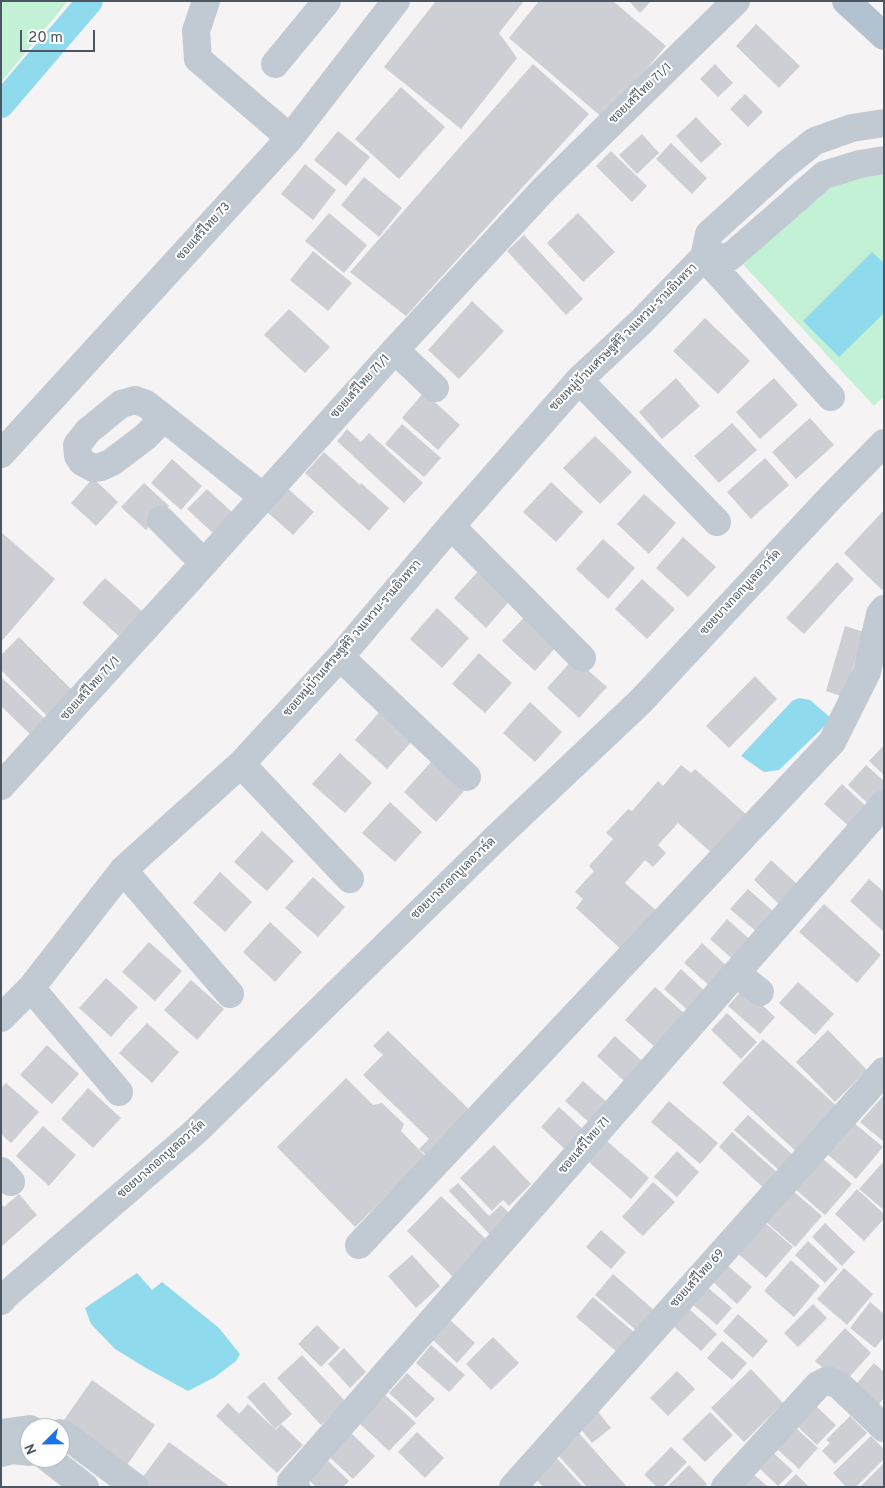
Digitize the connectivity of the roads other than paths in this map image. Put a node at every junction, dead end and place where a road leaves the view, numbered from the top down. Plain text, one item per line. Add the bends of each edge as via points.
1 (206, 1) edge
2 (327, 1) edge
3 (396, 1) edge
4 (736, 1) edge
5 (846, 1) edge
6 (884, 36) edge
7 (275, 64) dead end
8 (884, 123) edge
9 (290, 138) junction
10 (815, 140) junction
11 (884, 160) edge
12 (824, 175) junction
13 (704, 257) junction
14 (395, 350) junction
15 (579, 380) junction
16 (434, 388) dead end
17 (831, 397) dead end
18 (164, 418) dead end
19 (884, 443) edge
20 (1, 454) edge
21 (264, 496) junction
22 (161, 520) dead end
23 (717, 522) dead end
24 (451, 526) junction
25 (204, 563) junction
26 (884, 609) edge
27 (340, 657) junction
28 (582, 658) dead end
29 (241, 764) junction
30 (467, 777) dead end
31 (1, 786) edge
32 (884, 804) edge
33 (123, 870) junction
34 (350, 879) dead end
35 (736, 973) junction
36 (31, 988) junction
37 (760, 992) dead end
38 (230, 994) dead end
39 (1, 1018) edge
40 (884, 1071) edge
41 (119, 1092) dead end
42 (360, 1245) dead end
43 (3, 1296) edge
44 (884, 1428) edge
45 (20, 1430) edge
46 (1, 1433) edge
47 (70, 1438) edge
48 (20, 1451) edge
49 (1, 1453) edge
50 (61, 1468) edge
51 (85, 1487) edge
52 (135, 1487) edge
53 (296, 1487) edge
54 (513, 1487) edge
55 (725, 1487) edge

1 - 9 street via 196,31 198,59
2 - 7 street
3 - 9 street, ซอยเสรีไทย 73
4 - 14 street, ซอยเสรีไทย 71/1 via 544,189
5 - 6 main road
8 - 10 street, ซอยหมู่บ้านเศรษฐศิริ วงแหวน-รามอินทรา via 852,128
9 - 20 street, ซอยเสรีไทย 73
10 - 12 street
10 - 13 street, ซอยหมู่บ้านเศรษฐศิริ วงแหวน-รามอินทรา via 708,234
11 - 12 street, ซอยหมู่บ้านเศรษฐศิริ วงแหวน-รามอินทรา
12 - 13 street, ซอยหมู่บ้านเศรษฐศิริ วงแหวน-รามอินทรา via 730,257
13 - 15 street, ซอยหมู่บ้านเศรษฐศิริ วงแหวน-รามอินทรา
13 - 17 street
14 - 16 street
14 - 21 street, ซอยเสรีไทย 71/1
15 - 23 street
15 - 24 street, ซอยหมู่บ้านเศรษฐศิริ วงแหวน-รามอินทรา
18 - 21 street
19 - 43 street, ซอยบางกอกบูเลอวาร์ด via 641,701 195,1132
21 - 25 street, ซอยเสรีไทย 71/1
22 - 25 street
24 - 27 street, ซอยหมู่บ้านเศรษฐศิริ วงแหวน-รามอินทรา
24 - 28 street
25 - 31 street, ซอยเสรีไทย 71/1
26 - 42 street via 880,614 867,672 832,742
27 - 29 street, ซอยหมู่บ้านเศรษฐศิริ วงแหวน-รามอินทรา
27 - 30 street
29 - 33 street, ซอยหมู่บ้านเศรษฐศิริ วงแหวน-รามอินทรา
29 - 34 street
32 - 35 street, ซอยเสรีไทย 71
33 - 36 street, ซอยหมู่บ้านเศรษฐศิริ วงแหวน-รามอินทรา
33 - 38 street
35 - 37 street
35 - 53 street, ซอยเสรีไทย 71 via 291,1482
36 - 39 street, ซอยหมู่บ้านเศรษฐศิริ วงแหวน-รามอินทรา
36 - 41 street
40 - 54 street, ซอยเสรีไทย 69
44 - 55 street via 840,1386 828,1380 818,1384
45 - 46 street
47 - 52 street
48 - 49 street
50 - 51 street

